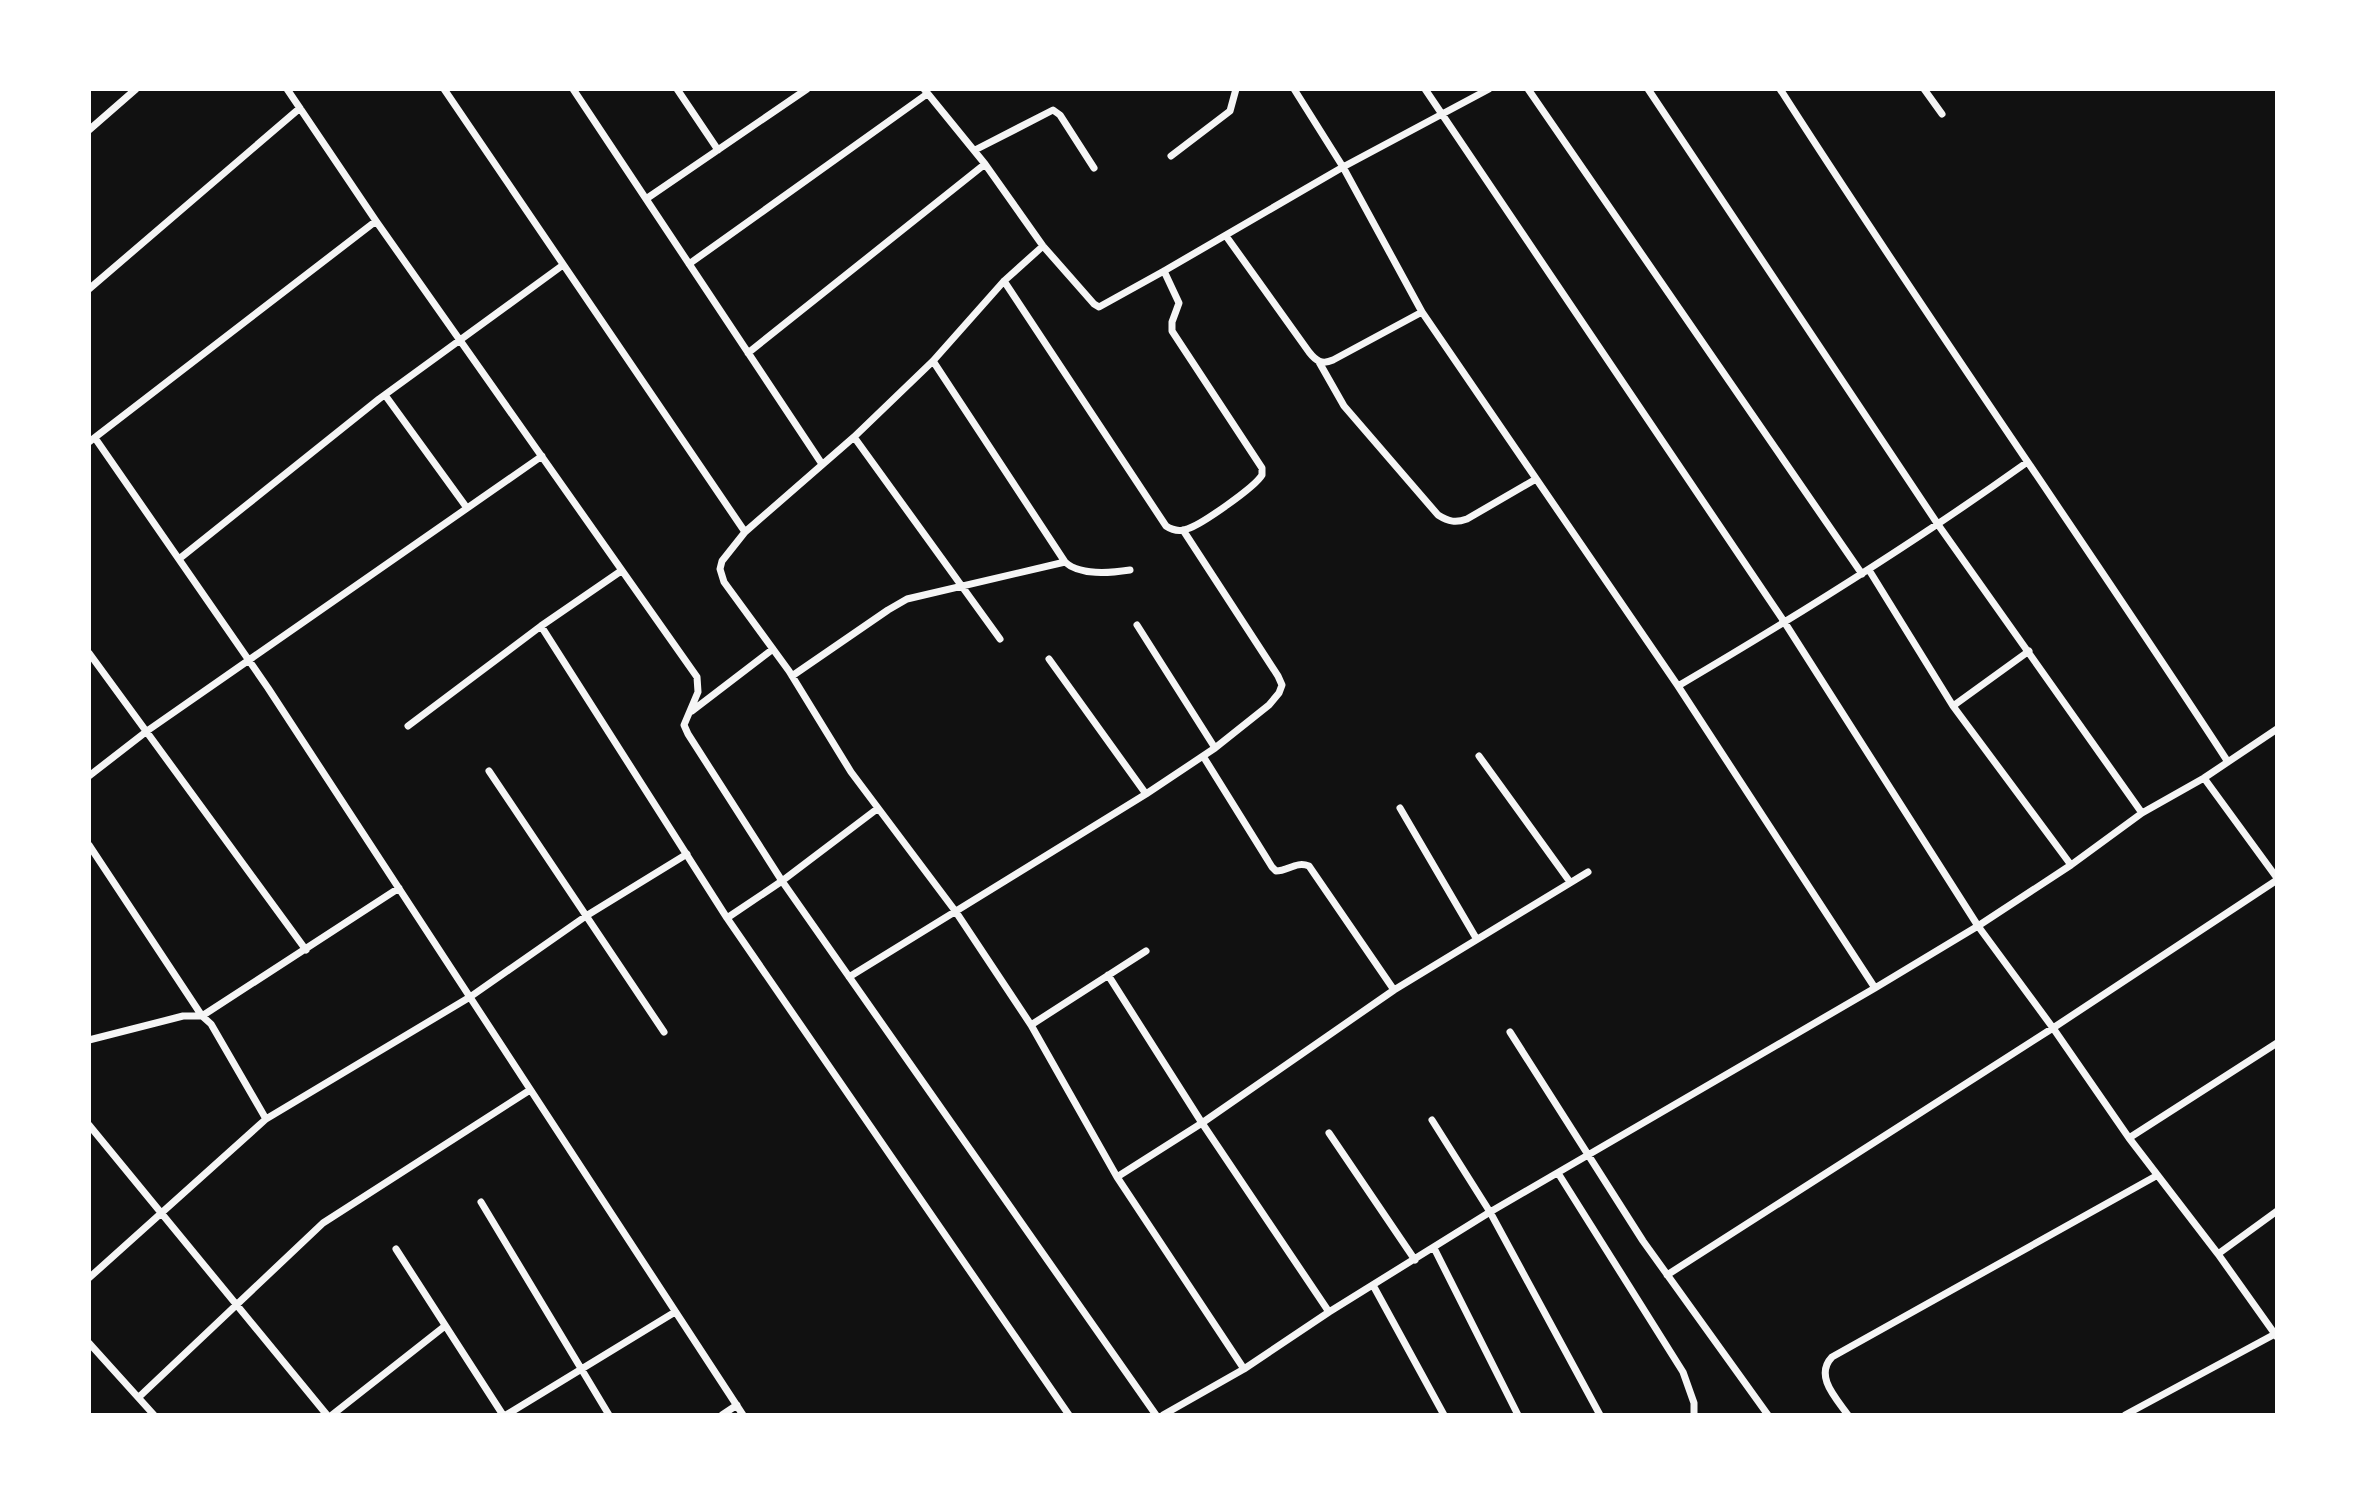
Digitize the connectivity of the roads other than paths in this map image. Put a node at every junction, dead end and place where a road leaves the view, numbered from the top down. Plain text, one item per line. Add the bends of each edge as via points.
1 (136, 89) edge
2 (288, 89) edge
3 (444, 89) edge
4 (573, 89) edge
5 (677, 89) edge
6 (807, 89) edge
7 (1236, 89) edge
8 (1294, 89) edge
9 (1425, 89) edge
10 (1489, 89) edge
11 (1528, 89) edge
12 (1648, 89) edge
13 (1780, 89) edge
14 (1924, 89) edge
15 (926, 92) edge
16 (300, 108) junction
17 (1942, 114) dead end
18 (1440, 115) junction
19 (89, 130) edge
20 (718, 150) junction
21 (975, 150) junction
22 (1171, 156) dead end
23 (985, 164) junction
24 (1343, 167) junction
25 (1094, 168) dead end
26 (646, 199) junction
27 (376, 221) junction
28 (1226, 236) junction
29 (1043, 246) junction
30 (689, 264) junction
31 (564, 265) junction
32 (1164, 271) junction
33 (1004, 282) junction
34 (89, 289) edge
35 (1422, 312) junction
36 (462, 341) junction
37 (748, 353) junction
38 (933, 361) junction
39 (1319, 362) junction
40 (385, 395) junction
41 (854, 437) junction
42 (92, 440) edge
43 (542, 456) junction
44 (2026, 463) junction
45 (822, 464) junction
46 (1536, 479) junction
47 (467, 508) junction
48 (1939, 526) junction
49 (1183, 530) junction
50 (745, 532) junction
51 (179, 559) junction
52 (1065, 562) junction
53 (621, 570) junction
54 (1130, 570) dead end
55 (1866, 572) junction
56 (962, 587) junction
57 (1785, 623) junction
58 (1137, 625) dead end
59 (541, 626) junction
60 (1000, 639) dead end
61 (773, 649) junction
62 (2029, 652) junction
63 (89, 653) edge
64 (1049, 659) dead end
65 (249, 660) junction
66 (792, 676) junction
67 (1678, 686) junction
68 (1952, 706) junction
69 (688, 714) junction
70 (408, 726) dead end
71 (2277, 729) edge
72 (147, 731) junction
73 (1215, 748) junction
74 (1203, 756) junction
75 (1479, 757) dead end
76 (2228, 762) junction
77 (489, 771) dead end
78 (89, 776) edge
79 (2204, 778) junction
80 (1146, 794) junction
81 (1400, 808) dead end
82 (877, 809) junction
83 (2143, 813) junction
84 (89, 845) edge
85 (687, 854) junction
86 (2071, 865) junction
87 (1588, 872) dead end
88 (2277, 879) edge
89 (782, 881) junction
90 (1570, 882) junction
91 (399, 888) junction
92 (956, 912) junction
93 (586, 916) junction
94 (727, 918) junction
95 (1978, 926) junction
96 (1476, 937) junction
97 (306, 950) junction
98 (1146, 951) dead end
99 (1108, 975) junction
100 (849, 977) junction
101 (1875, 988) junction
102 (1394, 990) junction
103 (470, 997) junction
104 (202, 1016) junction
105 (1031, 1025) junction
106 (2053, 1028) junction
107 (664, 1032) dead end
108 (1510, 1032) dead end
109 (89, 1040) edge
110 (2277, 1043) edge
111 (530, 1090) junction
112 (266, 1119) junction
113 (1432, 1120) dead end
114 (1202, 1123) junction
115 (89, 1125) edge
116 (1329, 1133) dead end
117 (2129, 1138) junction
118 (1590, 1155) junction
119 (1558, 1173) junction
120 (2157, 1176) junction
121 (1117, 1177) junction
122 (481, 1202) dead end
123 (2277, 1211) edge
124 (1490, 1212) junction
125 (161, 1213) junction
126 (1434, 1248) junction
127 (396, 1249) dead end
128 (2217, 1254) junction
129 (1415, 1260) junction
130 (1667, 1275) junction
131 (89, 1278) edge
132 (1374, 1287) junction
133 (236, 1305) junction
134 (676, 1312) junction
135 (1329, 1312) junction
136 (445, 1326) junction
137 (2276, 1335) edge
138 (89, 1343) edge
139 (1244, 1369) junction
140 (580, 1370) junction
141 (139, 1397) junction
142 (737, 1405) junction
143 (154, 1415) edge
144 (330, 1415) edge
145 (504, 1415) edge
146 (609, 1415) edge
147 (722, 1415) edge
148 (743, 1415) edge
149 (1069, 1415) edge
150 (1156, 1415) edge
151 (1163, 1415) edge
152 (1444, 1415) edge
153 (1518, 1415) edge
154 (1600, 1415) edge
155 (1694, 1415) edge
156 (1768, 1415) edge
157 (1848, 1415) edge
158 (2125, 1415) edge

1 - 19 street
2 - 16 street
3 - 31 street
4 - 26 street
5 - 20 street
6 - 20 street
7 - 22 street via 1230,111
8 - 24 street
9 - 18 street
10 - 18 street
11 - 55 street
12 - 48 street
13 - 44 street
14 - 17 street
15 - 21 street
15 - 30 street
16 - 27 street
16 - 34 street
18 - 24 street
18 - 57 street
20 - 26 street
21 - 23 street
21 - 25 street via 1053,110
23 - 29 street
23 - 37 street
24 - 28 street
24 - 35 street
26 - 30 street
27 - 36 street
27 - 42 street
28 - 32 street
28 - 39 street
29 - 32 street via 1099,307
29 - 33 street
30 - 37 street
31 - 36 street
31 - 50 street
32 - 49 street via 1179,303 1172,331 1262,468 1255,485
33 - 38 street
33 - 49 street via 1166,526
35 - 39 street via 1327,363
35 - 46 street
36 - 40 street
36 - 43 street
37 - 45 street
38 - 41 street
38 - 52 street
39 - 46 street via 1344,407 1447,521 1467,519
40 - 47 street
40 - 51 street
41 - 45 street
41 - 56 street
42 - 51 street
43 - 47 street
43 - 53 street
44 - 48 street
44 - 76 street
45 - 50 street
46 - 67 street
47 - 65 street
48 - 55 street
48 - 62 street
49 - 73 street via 1282,685 1269,705
50 - 61 street via 722,561 721,576
51 - 65 street
52 - 54 street via 1077,570
52 - 56 street
53 - 59 street
53 - 69 street via 697,677 698,692
55 - 57 street
55 - 68 street
56 - 60 street
56 - 66 street via 907,600
57 - 67 street
57 - 95 street
58 - 73 street
59 - 70 street
59 - 85 street
61 - 66 street
61 - 69 street
62 - 68 street
62 - 83 street
63 - 72 street
64 - 80 street
65 - 72 street
65 - 91 street
66 - 82 street
67 - 101 street
68 - 86 street
69 - 89 street via 684,725 688,734
71 - 76 street
72 - 78 street
72 - 97 street
73 - 74 street
74 - 80 street
74 - 102 street via 1272,867 1280,871 1298,864 1309,866
75 - 90 street
76 - 79 street
77 - 93 street
79 - 83 street
79 - 88 street
80 - 92 street
81 - 96 street
82 - 89 street
82 - 92 street
83 - 86 street
84 - 104 street
85 - 93 street
85 - 94 street
86 - 95 street
87 - 90 street
88 - 106 street
89 - 94 street
89 - 100 street
90 - 96 street
91 - 97 street
91 - 103 street
92 - 100 street
92 - 105 street
93 - 103 street
93 - 107 street
94 - 149 street
95 - 101 street
95 - 106 street
96 - 102 street
97 - 104 street
98 - 99 street
99 - 105 street
99 - 114 street
100 - 150 street
101 - 118 street
102 - 114 street
103 - 111 street
103 - 112 street
104 - 109 street via 183,1016
104 - 112 street
105 - 121 street
106 - 117 street
106 - 130 street
108 - 118 street
110 - 117 street
111 - 133 street via 323,1223
111 - 134 street
112 - 125 street
113 - 124 street
114 - 121 street
114 - 135 street
115 - 125 street
116 - 129 street
117 - 120 street
118 - 119 street
118 - 130 street
119 - 124 street
119 - 155 street via 1682,1372 1695,1403
120 - 128 street
120 - 157 street via 1832,1357 1826,1383
121 - 139 street
122 - 140 street
123 - 128 street
124 - 126 street
124 - 154 street
125 - 131 street
125 - 133 street
126 - 129 street
126 - 153 street
127 - 136 street
128 - 137 street
129 - 132 street
130 - 156 street
132 - 135 street
132 - 152 street
133 - 141 street
133 - 144 street
134 - 140 street
134 - 142 street
135 - 139 street
136 - 144 street
136 - 145 street
137 - 158 street
138 - 141 street
139 - 151 street
140 - 145 street
140 - 146 street
141 - 143 street
142 - 147 street
142 - 148 street

